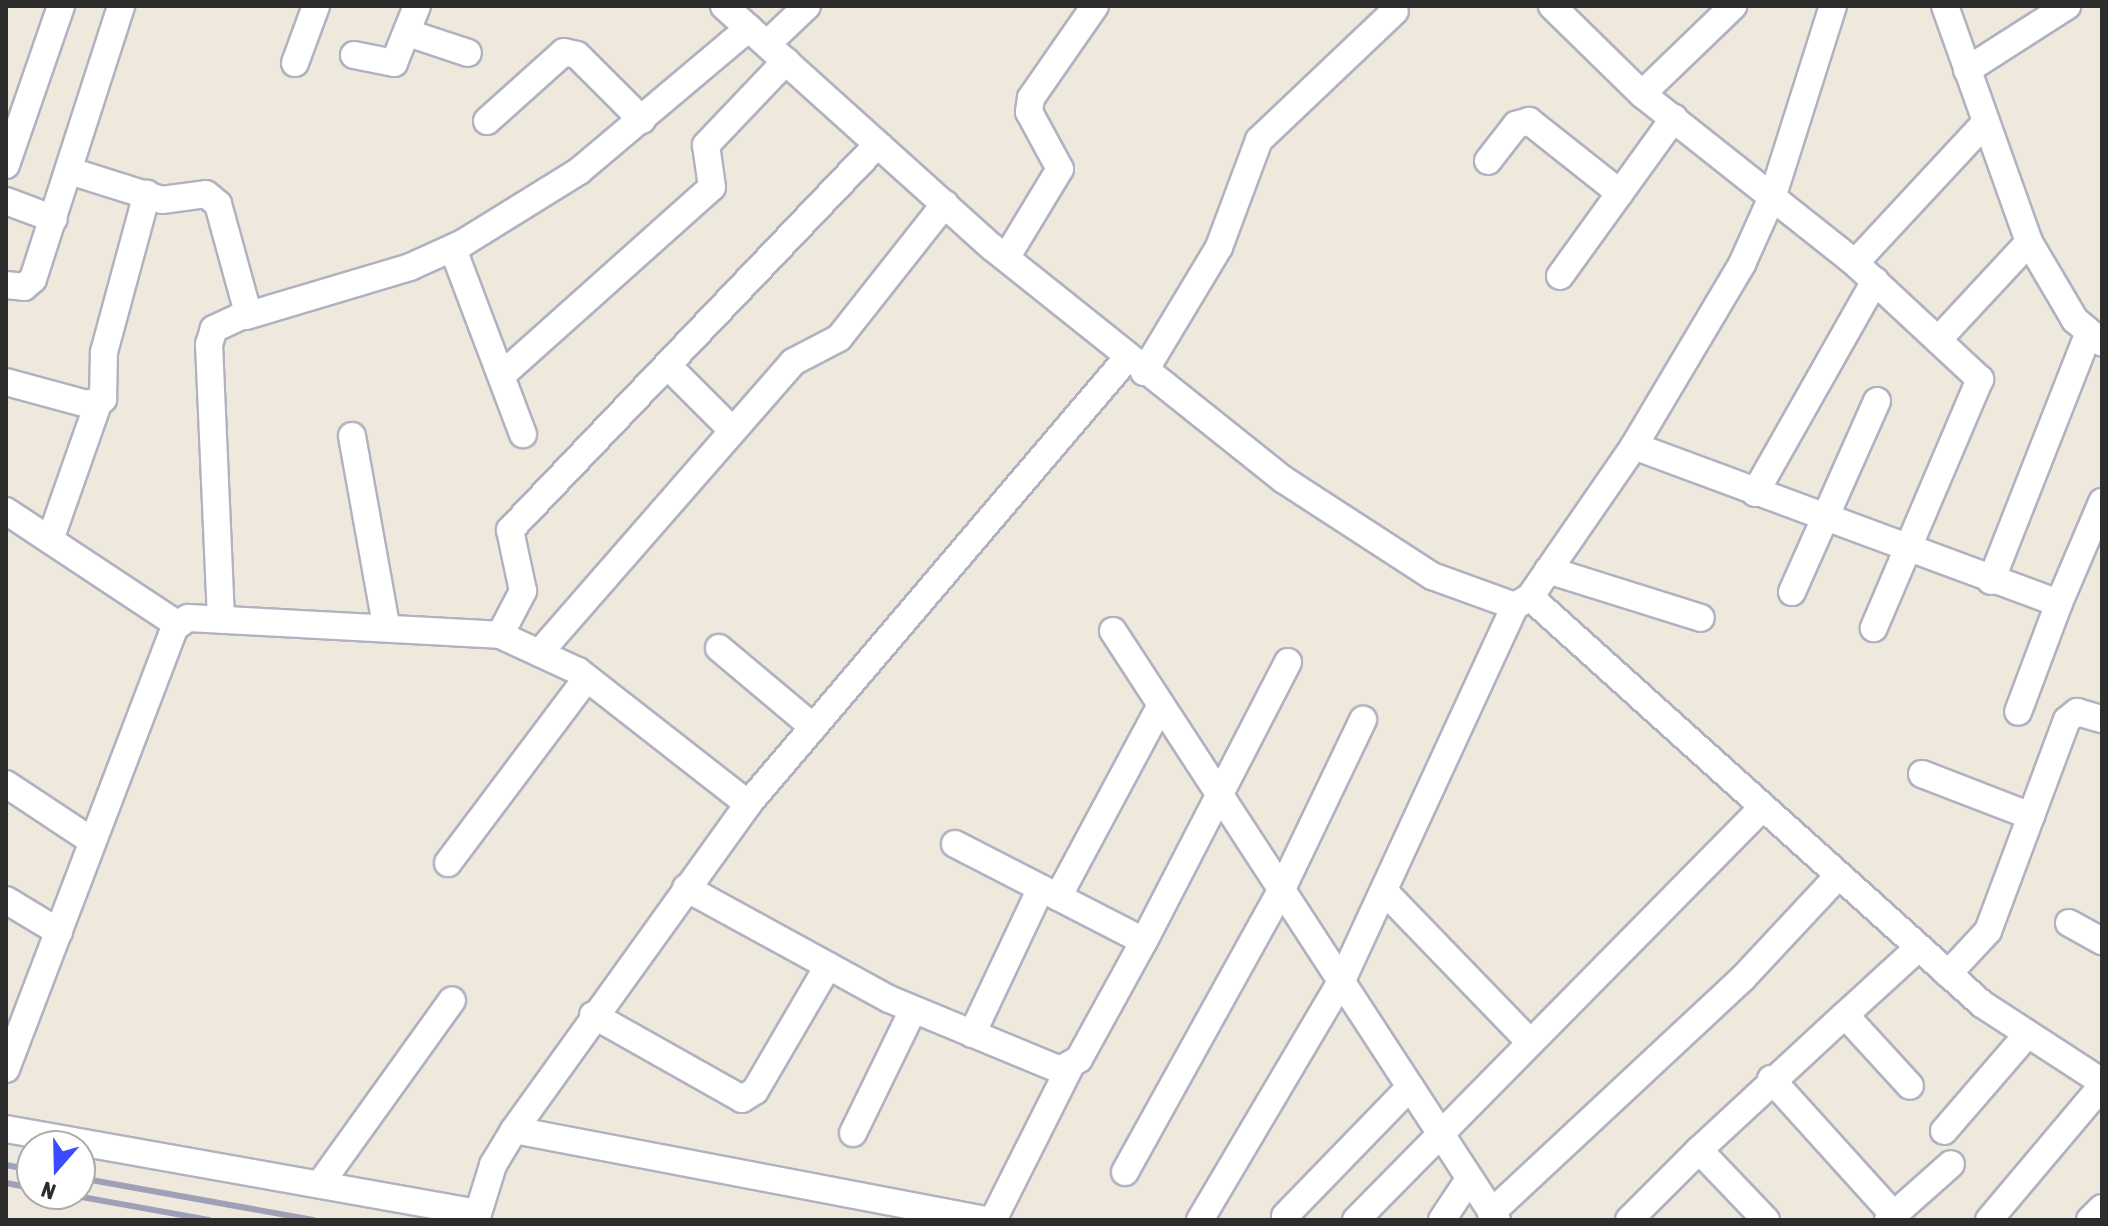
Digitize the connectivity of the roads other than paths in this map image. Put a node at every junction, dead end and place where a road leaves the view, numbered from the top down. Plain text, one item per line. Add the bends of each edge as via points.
1 (61, 6) edge
2 (121, 6) edge
3 (316, 6) edge
4 (417, 6) edge
5 (724, 6) edge
6 (807, 6) edge
7 (1095, 6) edge
8 (1552, 6) edge
9 (1733, 6) edge
10 (1833, 6) edge
11 (1945, 6) edge
12 (2067, 6) edge
13 (1395, 11) dead end
14 (408, 33) junction
15 (767, 44) junction
16 (468, 53) dead end
17 (354, 55) dead end
18 (295, 63) dead end
19 (1967, 70) junction
20 (1642, 94) junction
21 (1674, 118) junction
22 (642, 120) junction
23 (487, 121) dead end
24 (1985, 123) junction
25 (878, 144) junction
26 (1488, 161) dead end
27 (6, 165) edge
28 (70, 171) junction
29 (1620, 193) junction
30 (147, 194) junction
31 (1773, 195) junction
32 (6, 201) edge
33 (945, 204) junction
34 (54, 219) junction
35 (2029, 242) junction
36 (453, 249) junction
37 (1006, 258) junction
38 (1855, 263) junction
39 (1560, 276) dead end
40 (1875, 281) junction
41 (6, 285) edge
42 (246, 316) junction
43 (2095, 339) edge
44 (1938, 340) junction
45 (1136, 364) junction
46 (670, 368) junction
47 (503, 374) junction
48 (6, 382) edge
49 (1877, 401) dead end
50 (98, 404) junction
51 (731, 429) junction
52 (523, 434) dead end
53 (352, 436) dead end
54 (1634, 446) junction
55 (1755, 493) junction
56 (2102, 502) edge
57 (6, 511) edge
58 (1827, 520) junction
59 (50, 540) junction
60 (1907, 551) junction
61 (1548, 570) junction
62 (1991, 581) junction
63 (1792, 592) dead end
64 (1522, 601) junction
65 (2059, 603) junction
66 (1701, 618) dead end
67 (221, 620) junction
68 (177, 624) junction
69 (386, 625) junction
70 (1874, 628) dead end
71 (1113, 631) dead end
72 (500, 635) junction
73 (719, 648) dead end
74 (541, 651) junction
75 (1288, 662) dead end
76 (587, 678) junction
77 (1161, 705) junction
78 (2018, 712) dead end
79 (2102, 719) edge
80 (1363, 720) dead end
81 (813, 727) junction
82 (1922, 774) dead end
83 (6, 784) edge
84 (1222, 797) junction
85 (748, 804) junction
86 (1762, 808) junction
87 (2031, 816) junction
88 (92, 841) junction
89 (955, 844) dead end
90 (448, 863) dead end
91 (1838, 876) junction
92 (686, 888) junction
93 (1281, 891) junction
94 (1049, 892) junction
95 (1386, 893) junction
96 (6, 900) edge
97 (2069, 923) dead end
98 (59, 932) junction
99 (1144, 941) junction
100 (2102, 941) edge
101 (1918, 948) junction
102 (828, 966) junction
103 (1948, 974) junction
104 (1343, 978) junction
105 (452, 1000) dead end
106 (913, 1010) junction
107 (593, 1015) junction
108 (1845, 1015) junction
109 (972, 1034) junction
110 (2027, 1035) junction
111 (1528, 1040) junction
112 (6, 1069) edge
113 (1069, 1069) junction
114 (1771, 1079) junction
115 (2102, 1084) edge
116 (1910, 1086) dead end
117 (1410, 1087) junction
118 (6, 1129) edge
119 (514, 1130) junction
120 (1439, 1131) junction
121 (1944, 1131) dead end
122 (853, 1133) dead end
123 (1699, 1150) junction
124 (1951, 1164) dead end
125 (1125, 1172) dead end
126 (1469, 1179) junction
127 (320, 1184) junction
128 (476, 1216) edge
129 (1285, 1216) dead end
130 (1494, 1217) edge
131 (1891, 1218) edge
132 (985, 1220) edge
133 (993, 1220) edge
134 (1200, 1220) edge
135 (1356, 1220) edge
136 (1442, 1220) edge
137 (1629, 1220) edge
138 (1766, 1220) edge
139 (1989, 1220) edge

1 - 27 street
2 - 28 street
3 - 18 street
4 - 14 street
5 - 15 street
6 - 15 street
7 - 37 street via 1031,98 1029,112 1060,169
8 - 20 street
9 - 20 street
10 - 31 street
11 - 19 street
12 - 19 street
13 - 45 street via 1259,140 1219,247
14 - 16 street
14 - 17 street via 390,65
15 - 22 street
15 - 25 street
15 - 47 street via 706,145 712,187
19 - 24 street
20 - 21 street
21 - 29 street
21 - 31 street
22 - 23 street via 577,55 564,52
22 - 36 street via 579,171
24 - 35 street
24 - 38 street
25 - 33 street
25 - 46 street
26 - 29 street via 1516,125 1529,121
28 - 30 street
28 - 34 street
29 - 39 street
30 - 42 street via 214,199
30 - 50 street via 106,341
31 - 38 street
31 - 54 street via 1742,264
32 - 34 street
33 - 37 street
33 - 51 street via 839,338 793,362
34 - 41 street via 30,284
35 - 43 street
35 - 44 street
36 - 42 street
36 - 47 street
37 - 45 street
38 - 40 street
40 - 44 street
40 - 55 street
42 - 67 street via 214,329 209,344
43 - 62 street
44 - 60 street via 1974,369 1979,390
45 - 64 street via 1349,526 1458,588
45 - 81 street
46 - 51 street
46 - 72 street via 510,530 523,591
47 - 52 street
48 - 50 street
49 - 58 street
50 - 59 street
51 - 74 street
53 - 69 street
54 - 55 street
54 - 61 street
55 - 58 street
56 - 65 street
57 - 59 street
58 - 60 street
58 - 63 street
59 - 68 street
60 - 62 street
60 - 70 street
61 - 64 street
61 - 66 street
62 - 65 street
64 - 86 street
64 - 95 street
65 - 78 street
67 - 68 street
67 - 69 street
68 - 88 street
69 - 72 street
71 - 77 street
72 - 74 street
73 - 81 street
74 - 76 street
75 - 84 street
76 - 85 street
76 - 90 street
77 - 84 street
77 - 94 street
79 - 87 street via 2077,712 2067,720
80 - 93 street
81 - 85 street
82 - 87 street
83 - 88 street
84 - 93 street
84 - 99 street
85 - 92 street
86 - 91 street
86 - 111 street
87 - 103 street via 1988,931
88 - 98 street
89 - 94 street
91 - 101 street
91 - 130 street via 1743,978
92 - 102 street
92 - 107 street
93 - 104 street
93 - 125 street
94 - 99 street
94 - 109 street
95 - 104 street
95 - 111 street
96 - 98 street
97 - 100 street
98 - 112 street
99 - 113 street
101 - 103 street
101 - 108 street
102 - 106 street
102 - 107 street via 755,1091 742,1099
103 - 110 street
104 - 117 street
104 - 134 street
105 - 127 street
106 - 109 street
106 - 122 street
107 - 119 street
108 - 114 street
108 - 116 street
109 - 113 street
110 - 115 street
110 - 121 street
111 - 120 street
113 - 133 street
114 - 123 street
114 - 131 street
115 - 139 street
117 - 120 street
117 - 129 street
118 - 127 street
119 - 128 street
119 - 132 street
120 - 126 street
120 - 135 street
123 - 137 street
123 - 138 street
124 - 131 street
126 - 130 street
126 - 136 street
127 - 128 street

